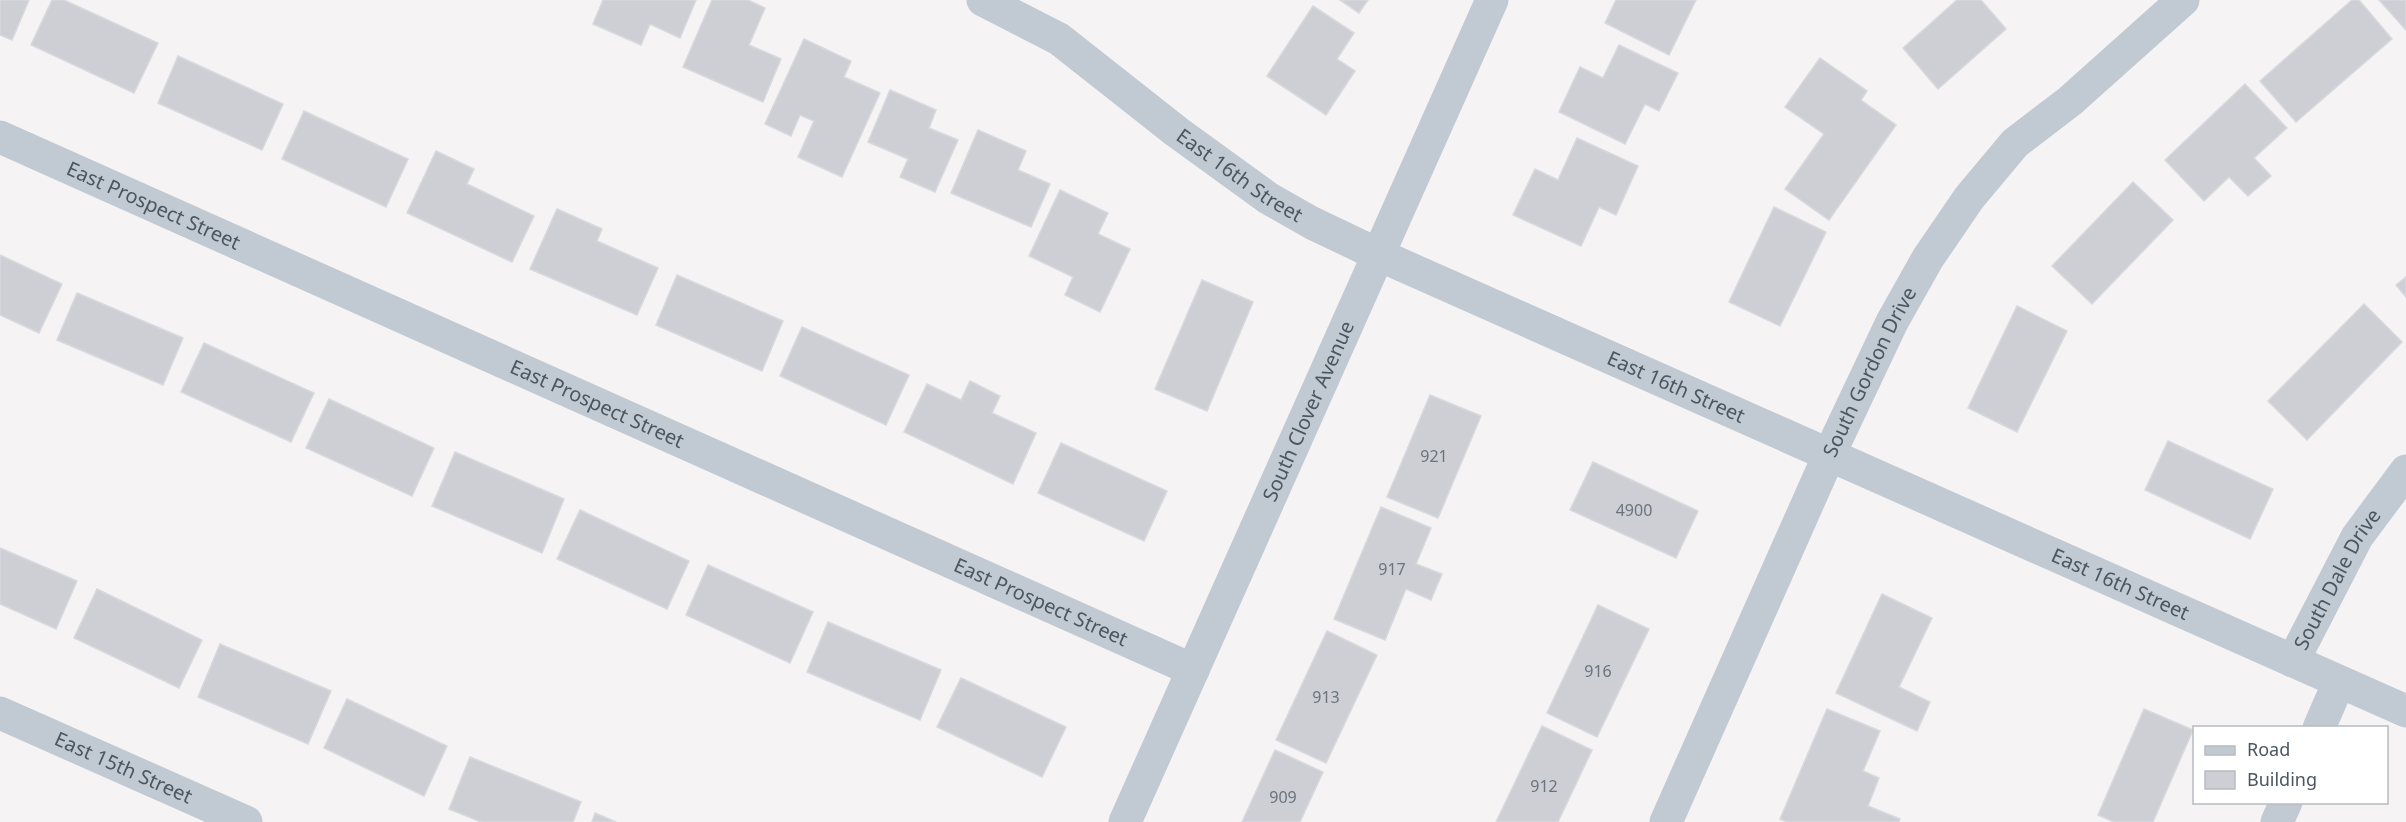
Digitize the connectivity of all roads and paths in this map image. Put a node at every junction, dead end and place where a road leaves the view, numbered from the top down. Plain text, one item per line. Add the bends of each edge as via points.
1 (983, 0) edge
2 (1492, 0) edge
3 (2183, 0) edge
4 (0, 137) edge
5 (1379, 255) junction
6 (1830, 453) junction
7 (2406, 471) edge
8 (2293, 661) junction
9 (1193, 670) junction
10 (2339, 682) junction
11 (2406, 711) edge
12 (0, 713) edge
13 (2320, 726) edge
14 (2285, 804) edge
15 (242, 821) edge
16 (1125, 822) edge
17 (1666, 822) edge
18 (2277, 822) edge

1 - 5 street, East 16th Street via 1059,39 1268,198
2 - 5 street, South Clover Avenue
3 - 6 street, South Gordon Drive via 2070,101 2015,143 1969,198 1928,258 1892,322
4 - 9 street, East Prospect Street
5 - 6 street, East 16th Street
5 - 9 street, South Clover Avenue
6 - 8 street, East 16th Street
6 - 17 street, South Gordon Drive
7 - 8 street, South Dale Drive via 2357,537
8 - 10 street, East 16th Street
9 - 16 street, South Clover Avenue
10 - 11 street, East 16th Street
10 - 13 street
12 - 15 street, East 15th Street
14 - 18 street

